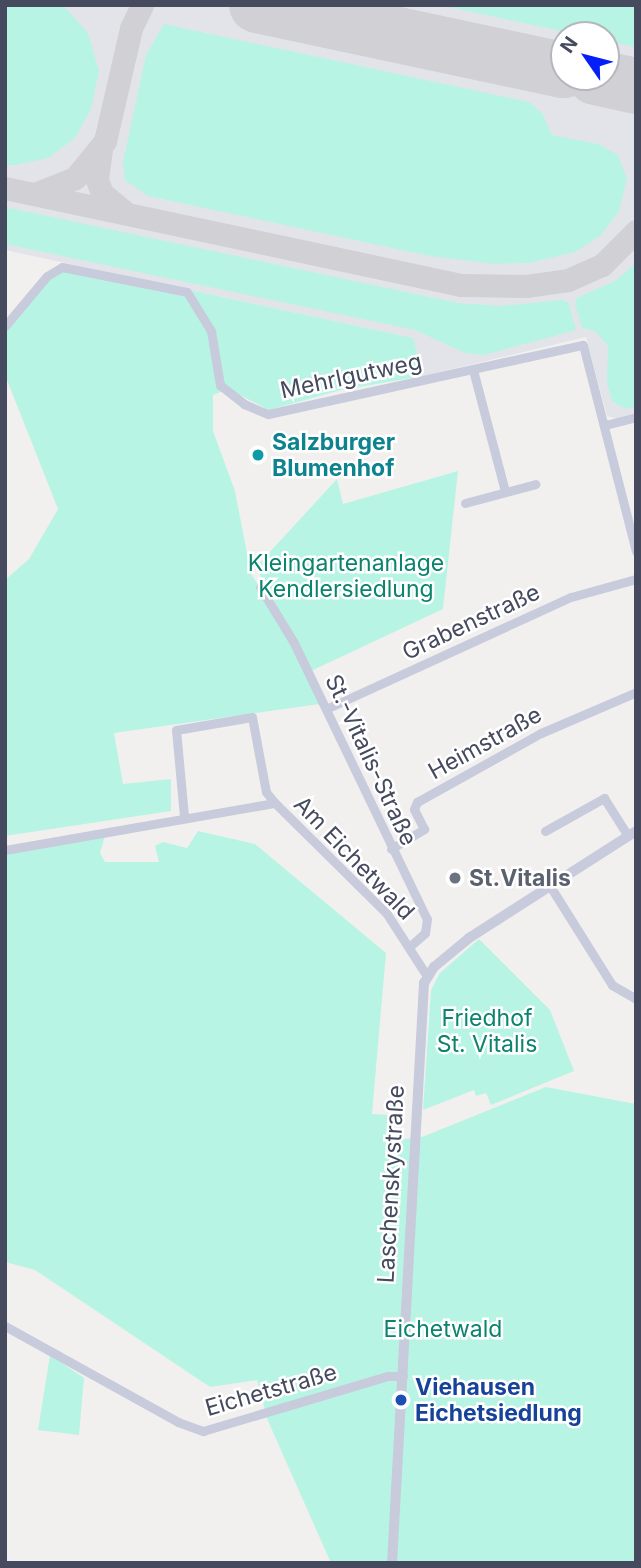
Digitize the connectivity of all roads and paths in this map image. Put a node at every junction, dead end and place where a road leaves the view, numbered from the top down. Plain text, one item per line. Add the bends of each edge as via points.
1 (5, 326) edge
2 (473, 370) junction
3 (636, 417) edge
4 (605, 425) junction
5 (536, 484) dead end
6 (505, 491) junction
7 (465, 503) dead end
8 (636, 551) edge
9 (636, 579) edge
10 (260, 587) dead end
11 (636, 692) edge
12 (327, 709) junction
13 (275, 803) junction
14 (184, 817) junction
15 (545, 831) dead end
16 (632, 833) edge
17 (391, 849) junction
18 (5, 850) edge
19 (550, 886) junction
20 (409, 947) junction
21 (427, 976) junction
22 (636, 999) edge
23 (5, 1326) edge
24 (404, 1376) junction
25 (392, 1563) edge

1 - 2 street, Mehrlgutweg via 52,271 66,267 187,292 211,331 220,385 260,412
2 - 4 street, Mehrlgutweg via 583,345
2 - 6 street
3 - 4 street
4 - 8 street
5 - 6 street
6 - 7 street
9 - 12 street, Grabenstraße via 571,597
10 - 12 street, St.-Vitalis-Straße via 281,616
11 - 17 street, Heimstraße via 556,725 417,802 414,809 424,829
12 - 17 street, St.-Vitalis-Straße
13 - 14 street, Am Eichetwald
13 - 14 street, Am Eichetwald via 266,792 252,717 176,730
13 - 20 street, Am Eichetwald via 387,914
14 - 18 street, Am Eichetwald
15 - 16 street via 604,798
16 - 19 street
17 - 20 street, St.-Vitalis-Straße via 428,922 425,933
19 - 21 street via 468,938
19 - 22 street via 612,985
20 - 21 street, Am Eichetwald
21 - 24 street, Laschenskystraße via 421,1004
23 - 24 street, Eichetstraße via 178,1422 203,1431 388,1376
24 - 25 street, Laschenskystraße

